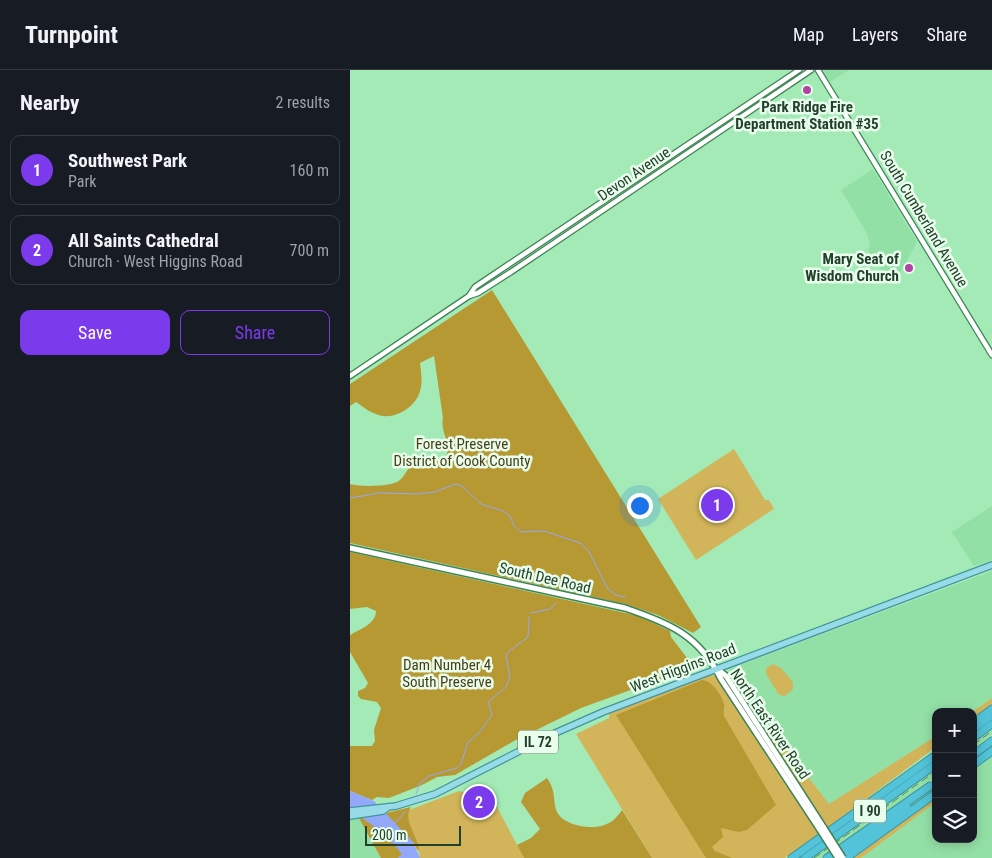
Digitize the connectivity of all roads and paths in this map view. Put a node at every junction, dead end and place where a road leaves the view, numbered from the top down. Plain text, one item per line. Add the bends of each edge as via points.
1 (799, 70) edge
2 (811, 70) edge
3 (818, 70) edge
4 (468, 296) junction
5 (992, 355) edge
6 (350, 376) edge
7 (350, 548) edge
8 (992, 564) edge
9 (716, 668) junction
10 (992, 708) edge
11 (992, 715) edge
12 (977, 720) edge
13 (992, 724) edge
14 (977, 726) edge
15 (977, 735) edge
16 (992, 741) edge
17 (992, 751) edge
18 (976, 753) edge
19 (932, 757) edge
20 (977, 762) edge
21 (932, 767) edge
22 (932, 785) edge
23 (932, 785) edge
24 (932, 795) edge
25 (351, 814) edge
26 (822, 829) junction
27 (792, 858) edge
28 (805, 858) edge
29 (827, 858) edge
30 (837, 858) edge
31 (845, 858) edge

1 - 4 street, Devon Avenue via 475,287
2 - 4 street, Devon Avenue via 511,272
3 - 5 street, South Cumberland Avenue
4 - 6 street, Devon Avenue
7 - 9 main road, South Dee Road via 625,608 680,631 701,648
8 - 9 main road, West Higgins Road / IL 72
9 - 25 main road, West Higgins Road / IL 72 via 560,731 436,794
9 - 26 main road, North East River Road
10 - 12 highway
11 - 14 highway
13 - 15 highway
16 - 18 highway
17 - 20 highway
19 - 27 highway
21 - 28 highway, I 90
22 - 29 highway, I 90
23 - 30 highway
24 - 31 highway
26 - 30 main road, North East River Road, bridge
26 - 31 main road, North East River Road, bridge

